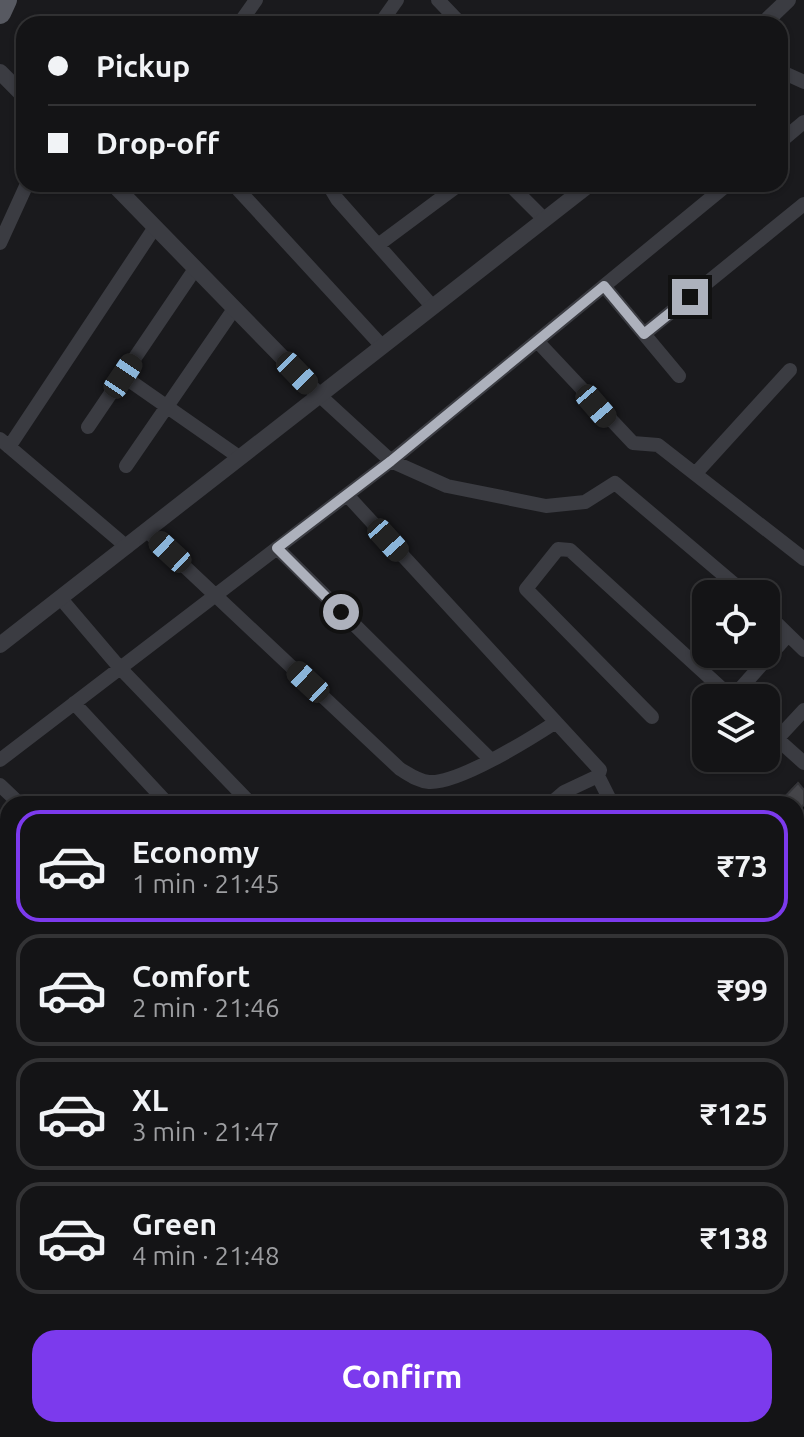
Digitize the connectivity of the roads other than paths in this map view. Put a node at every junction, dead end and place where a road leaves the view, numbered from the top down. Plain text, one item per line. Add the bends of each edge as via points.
1 (6, 0) edge
2 (438, 0) edge
3 (788, 0) edge
4 (0, 13) edge
5 (453, 16) edge
6 (771, 16) edge
7 (0, 72) edge
8 (16, 88) edge
9 (23, 192) edge
10 (123, 192) edge
11 (240, 192) edge
12 (333, 192) edge
13 (449, 192) edge
14 (517, 192) edge
15 (579, 192) edge
16 (718, 192) edge
17 (804, 204) edge
18 (544, 219) junction
19 (155, 227) junction
20 (0, 243) edge
21 (378, 245) junction
22 (195, 269) junction
23 (604, 286) junction
24 (432, 306) junction
25 (234, 309) junction
26 (644, 334) junction
27 (537, 341) junction
28 (381, 345) junction
29 (790, 370) dead end
30 (123, 376) junction
31 (679, 376) dead end
32 (318, 394) junction
33 (168, 407) junction
34 (88, 427) dead end
35 (5, 443) edge
36 (239, 457) junction
37 (391, 461) junction
38 (126, 466) dead end
39 (696, 473) junction
40 (347, 495) junction
41 (147, 531) junction
42 (127, 547) junction
43 (277, 548) junction
44 (804, 559) edge
45 (729, 580) edge
46 (216, 595) junction
47 (62, 600) junction
48 (780, 625) edge
49 (798, 640) edge
50 (0, 645) edge
51 (120, 668) junction
52 (717, 684) edge
53 (748, 684) edge
54 (74, 703) junction
55 (804, 710) edge
56 (652, 717) dead end
57 (556, 722) junction
58 (780, 728) edge
59 (780, 741) edge
60 (0, 760) edge
61 (491, 760) junction
62 (804, 763) edge
63 (598, 776) junction
64 (158, 796) edge
65 (243, 796) edge
66 (559, 796) edge
67 (608, 796) edge

1 - 4 main road
2 - 5 street
3 - 6 street
7 - 8 street
9 - 20 street
10 - 19 street
11 - 28 street
12 - 21 street
13 - 21 street
14 - 18 street
15 - 18 street
16 - 23 street
17 - 26 street
18 - 24 street
19 - 22 street
19 - 35 street
21 - 24 street
22 - 25 street
22 - 30 street
23 - 26 street
23 - 27 street
24 - 28 street
25 - 32 street
25 - 33 street
26 - 31 street
27 - 37 street
27 - 39 street via 633,443 658,445
28 - 32 street
29 - 39 street
30 - 33 street
30 - 34 street
32 - 36 street
32 - 37 street
33 - 36 street
33 - 38 street
35 - 42 street
36 - 41 street
37 - 40 street
37 - 45 street via 447,486 546,506 585,502 615,483
39 - 44 street
40 - 43 street
40 - 57 street
41 - 42 street
41 - 46 street
42 - 47 street
43 - 46 street
43 - 61 street
46 - 51 street
46 - 61 street via 417,780 433,782
47 - 50 street
47 - 51 street
48 - 49 street
49 - 53 street
51 - 54 street
51 - 65 street
52 - 56 street via 570,550 558,549 526,589
54 - 60 street
54 - 64 street
55 - 58 street
57 - 61 street
57 - 63 street via 600,770
59 - 62 street
63 - 66 street
63 - 67 street

